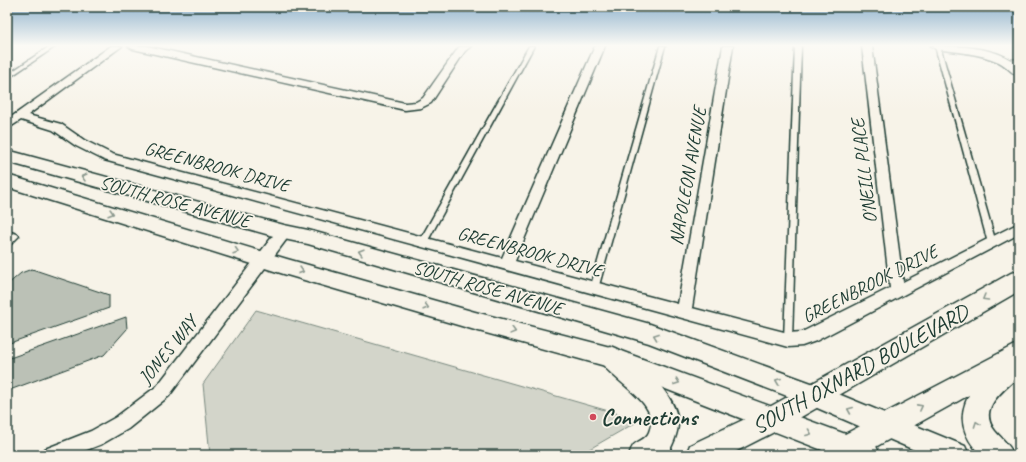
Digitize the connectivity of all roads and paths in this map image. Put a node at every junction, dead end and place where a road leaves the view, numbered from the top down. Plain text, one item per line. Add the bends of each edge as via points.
1 (21, 68) edge
2 (87, 68) edge
3 (229, 68) edge
4 (449, 68) edge
5 (520, 68) edge
6 (591, 68) edge
7 (657, 68) edge
8 (724, 68) edge
9 (797, 68) edge
10 (870, 68) edge
11 (942, 68) edge
12 (7, 77) edge
13 (20, 116) junction
14 (7, 125) edge
15 (7, 156) edge
16 (7, 181) edge
17 (1019, 228) edge
18 (284, 232) junction
19 (7, 234) edge
20 (423, 242) junction
21 (7, 243) edge
22 (992, 243) junction
23 (264, 259) junction
24 (506, 265) junction
25 (1019, 280) edge
26 (594, 288) junction
27 (897, 292) junction
28 (684, 312) junction
29 (788, 340) junction
30 (1019, 354) edge
31 (610, 357) junction
32 (1019, 360) edge
33 (814, 395) junction
34 (773, 419) junction
35 (886, 426) junction
36 (849, 452) edge
37 (51, 455) edge
38 (643, 455) edge
39 (700, 455) edge
40 (956, 455) edge
41 (1000, 455) edge

1 - 12 lane
2 - 13 street
3 - 4 street via 401,106 420,105 431,97
5 - 20 lane
6 - 24 street
7 - 26 lane
8 - 28 street, NAPOLEON AVENUE
9 - 29 lane
10 - 27 street, O'NEILL PLACE
11 - 22 lane
13 - 14 street
13 - 20 street, GREENBROOK DRIVE via 57,127 80,144 108,157
18 -> 15 main road, SOUTH ROSE AVENUE
16 -> 23 main road, SOUTH ROSE AVENUE
17 - 22 street, GREENBROOK DRIVE
18 - 23 street, JONES WAY
33 -> 18 main road, SOUTH ROSE AVENUE via 650,334
19 - 21 lane via 15,236
20 - 24 street, GREENBROOK DRIVE
22 - 27 street, GREENBROOK DRIVE
23 -> 31 main road, SOUTH ROSE AVENUE via 475,321
23 - 37 street, JONES WAY via 163,391 122,423 96,438
24 - 26 street, GREENBROOK DRIVE
25 -> 33 main road, SOUTH OXNARD BOULEVARD
26 - 28 street, GREENBROOK DRIVE
27 - 29 street, GREENBROOK DRIVE via 811,336
28 - 29 street, GREENBROOK DRIVE
35 -> 30 main road
31 -> 34 main road, SOUTH ROSE AVENUE
31 - 38 main road via 647,388 664,415 665,428 657,445
41 -> 32 main road via 982,436 974,414 976,403 983,393
33 - 34 main road, SOUTH OXNARD BOULEVARD
35 -> 33 main road, SOUTH ROSE AVENUE
34 -> 36 main road, SOUTH ROSE AVENUE
34 - 39 main road, SOUTH OXNARD BOULEVARD
35 - 36 main road
35 - 40 main road, SOUTH ROSE AVENUE

